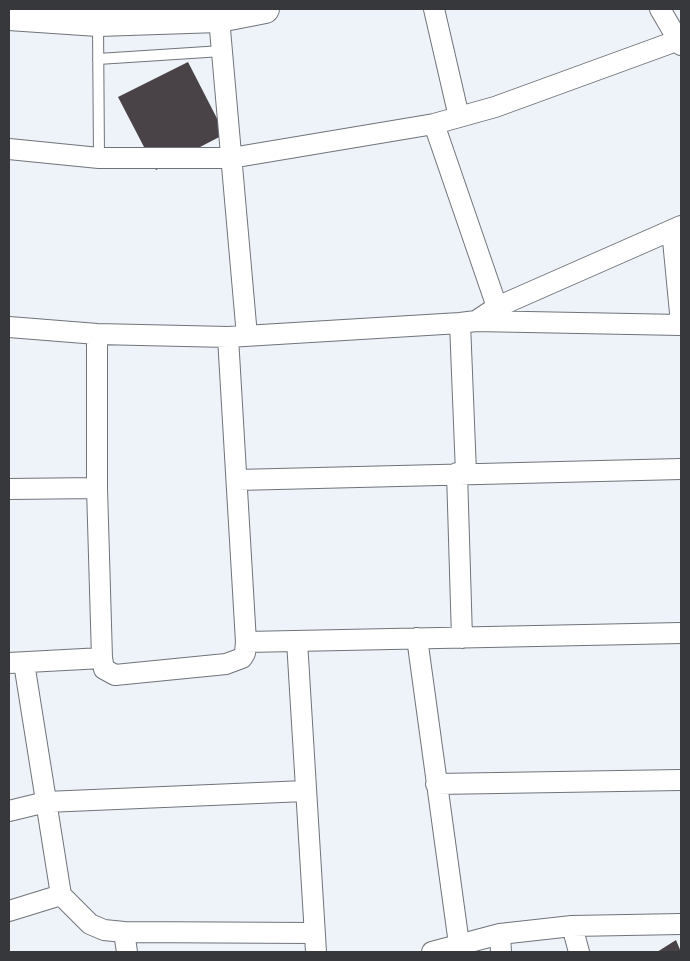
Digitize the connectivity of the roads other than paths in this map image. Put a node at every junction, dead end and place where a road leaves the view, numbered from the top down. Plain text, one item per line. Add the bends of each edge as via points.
1 (266, 9) edge
2 (434, 9) edge
3 (660, 9) edge
4 (9, 16) edge
5 (219, 18) junction
6 (98, 22) junction
7 (680, 43) edge
8 (222, 51) junction
9 (98, 59) junction
10 (459, 117) junction
11 (434, 124) junction
12 (9, 150) edge
13 (99, 158) junction
14 (231, 158) junction
15 (677, 228) edge
16 (497, 307) junction
17 (468, 322) junction
18 (681, 324) edge
19 (9, 327) edge
20 (97, 334) junction
21 (238, 336) junction
22 (681, 469) edge
23 (462, 473) junction
24 (237, 480) junction
25 (98, 488) junction
26 (9, 489) edge
27 (681, 633) edge
28 (417, 638) junction
29 (462, 638) junction
30 (297, 641) junction
31 (246, 642) junction
32 (102, 658) junction
33 (16, 663) edge
34 (681, 780) edge
35 (436, 784) junction
36 (305, 791) junction
37 (46, 802) junction
38 (9, 811) edge
39 (61, 895) junction
40 (9, 912) edge
41 (681, 924) edge
42 (572, 926) junction
43 (124, 932) junction
44 (314, 943) edge
45 (500, 943) edge
46 (459, 944) junction
47 (127, 952) edge
48 (432, 952) edge
49 (579, 952) edge

1 - 5 highway
2 - 10 street
3 - 7 street
4 - 6 highway
5 - 6 highway
5 - 8 street
6 - 9 lane
7 - 10 street
8 - 9 lane
8 - 14 street
9 - 13 lane
10 - 11 street
11 - 14 street
11 - 16 street
12 - 13 street
13 - 14 street
14 - 21 street
15 - 16 street
15 - 18 street
16 - 17 street
17 - 18 street
17 - 21 street
17 - 23 street
19 - 20 street
20 - 21 street
20 - 25 street
21 - 24 street
22 - 23 street
23 - 24 street
23 - 29 street
24 - 31 street
25 - 26 street
25 - 32 street
27 - 29 street
28 - 29 street
28 - 30 street
28 - 35 street
30 - 31 street
30 - 36 street
31 - 32 street via 242,658 226,664 115,675 104,669
32 - 33 street
33 - 37 street
34 - 35 street
35 - 46 street
36 - 37 street
36 - 44 street
37 - 38 street
37 - 39 street
39 - 40 street
39 - 43 street via 90,924 104,930
41 - 42 street
42 - 45 street
42 - 49 street
43 - 44 street
43 - 47 street
45 - 46 street
46 - 48 street

